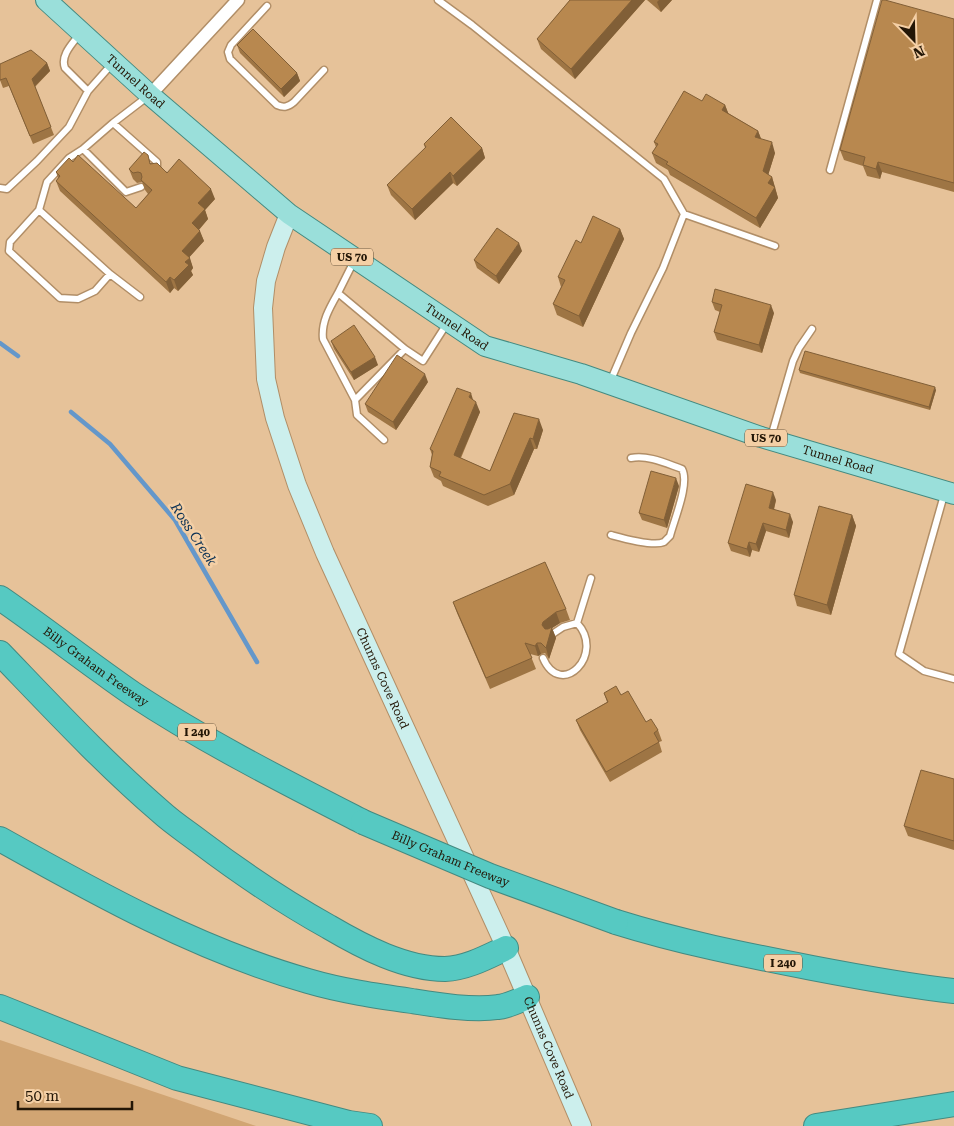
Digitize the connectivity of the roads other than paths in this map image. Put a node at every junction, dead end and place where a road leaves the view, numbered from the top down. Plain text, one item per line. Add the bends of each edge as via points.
1 (46, 0) edge
2 (238, 0) edge
3 (438, 0) edge
4 (877, 0) edge
5 (267, 6) dead end
6 (81, 32) junction
7 (114, 62) junction
8 (324, 70) dead end
9 (88, 91) junction
10 (150, 95) junction
11 (113, 123) junction
12 (83, 149) junction
13 (157, 170) edge
14 (830, 170) dead end
15 (141, 187) edge
16 (0, 188) edge
17 (39, 210) junction
18 (289, 214) junction
19 (684, 214) junction
20 (775, 246) dead end
21 (355, 258) junction
22 (110, 274) junction
23 (338, 293) junction
24 (140, 298) dead end
25 (448, 321) junction
26 (812, 329) dead end
27 (405, 349) junction
28 (609, 384) junction
29 (355, 400) junction
30 (384, 440) dead end
31 (770, 440) junction
32 (631, 458) dead end
33 (950, 492) edge
34 (611, 535) dead end
35 (591, 578) dead end
36 (0, 582) edge
37 (0, 598) edge
38 (577, 623) junction
39 (40, 626) junction
40 (551, 635) edge
41 (0, 653) edge
42 (543, 658) edge
43 (954, 679) edge
44 (0, 839) edge
45 (506, 948) junction
46 (0, 991) edge
47 (954, 991) edge
48 (527, 997) junction
49 (0, 1007) edge
50 (105, 1049) junction
51 (954, 1104) edge
52 (370, 1126) edge
53 (582, 1126) edge
54 (816, 1126) edge

1 - 6 main road, Tunnel Road / US 70
2 - 10 street
3 - 19 lane via 664,179
4 - 14 lane
5 - 8 lane via 231,45 230,59 282,108 294,102
6 - 7 main road, Tunnel Road / US 70
6 - 9 lane via 62,62
7 - 9 lane
7 - 10 main road, Tunnel Road / US 70
9 - 16 lane via 69,128 7,189
10 - 11 lane
10 - 18 main road, Tunnel Road / US 70
11 - 12 lane
11 - 13 lane via 157,162
12 - 15 lane via 126,192
12 - 17 lane via 69,158 47,182
17 - 22 lane
17 - 22 lane via 10,242 10,251 60,298 78,299 95,291
18 - 21 main road, Tunnel Road / US 70
18 - 45 main road, Chunns Cove Road via 266,281 263,308 266,379 275,418 297,485 325,553
19 - 20 lane
19 - 28 lane via 663,268
21 - 23 lane
21 - 25 main road, Tunnel Road / US 70
22 - 24 lane
23 - 27 lane
23 - 29 lane via 324,324 323,339
25 - 27 lane via 423,362
25 - 28 main road, Tunnel Road / US 70 via 485,346
26 - 31 lane via 793,361
27 - 29 lane
28 - 31 main road, Tunnel Road / US 70
29 - 30 lane via 357,415
31 - 33 main road, Tunnel Road / US 70
32 - 34 lane via 651,458 682,469 684,487 670,536 664,542
33 - 43 lane via 899,654 924,671
35 - 38 lane
36 - 39 highway via 22,601
37 - 39 highway, Billy Graham Freeway / I 240
38 - 40 lane
38 - 42 lane via 584,630 586,643 586,657 580,668 567,675 559,675 550,670
39 - 47 highway, Billy Graham Freeway / I 240, bridge via 133,694 268,772 363,822 490,876 616,922 724,951 910,986
41 - 45 highway via 78,734 162,813 236,869 310,917 386,956 429,968 459,967
44 - 48 highway via 75,882 166,926 236,957 309,981 373,996 485,1008 499,1007
45 - 48 main road, Chunns Cove Road
46 - 50 highway via 84,1031
48 - 53 main road, Chunns Cove Road
49 - 50 highway
50 - 52 highway via 177,1078
51 - 54 highway

